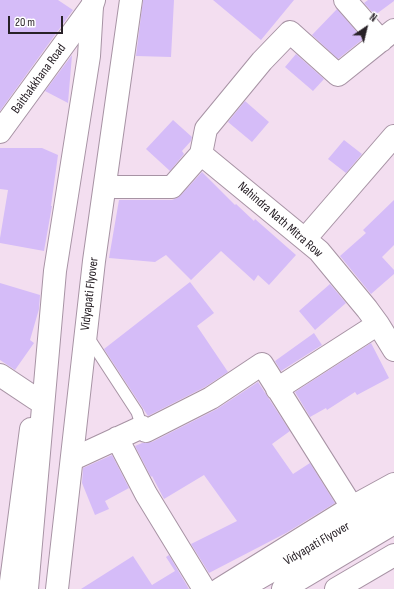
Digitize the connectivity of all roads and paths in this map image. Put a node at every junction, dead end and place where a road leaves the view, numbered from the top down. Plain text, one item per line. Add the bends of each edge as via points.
1 (131, 0) edge
2 (345, 0) edge
3 (93, 3) edge
4 (387, 35) edge
5 (132, 69) dead end
6 (0, 132) edge
7 (394, 136) edge
8 (201, 154) junction
9 (115, 187) junction
10 (304, 239) junction
11 (55, 271) junction
12 (378, 324) junction
13 (92, 343) junction
14 (394, 350) edge
15 (0, 375) edge
16 (277, 389) junction
17 (36, 399) junction
18 (142, 427) junction
19 (117, 438) junction
20 (77, 457) junction
21 (394, 484) edge
22 (394, 500) edge
23 (353, 515) junction
24 (394, 523) edge
25 (394, 555) edge
26 (10, 589) edge
27 (27, 589) edge
28 (57, 589) edge
29 (62, 589) edge
30 (204, 589) edge
31 (220, 589) edge
32 (240, 589) edge
33 (283, 589) edge
34 (336, 589) edge

1 - 28 street, Vidyapati Flyover via 94,261
2 - 4 street
3 - 6 street, Baithakkhana Road
3 - 11 street
3 - 11 street via 89,56
4 - 8 street via 338,75 290,32 262,61 206,129
5 - 9 street
7 - 10 street
8 - 9 street via 172,187
8 - 10 street, Nahindra Nath Mitra Row
9 - 13 street
10 - 12 street, Nahindra Nath Mitra Row via 319,251
11 - 17 street
11 - 27 street
12 - 14 street, Nahindra Nath Mitra Row
12 - 16 street
13 - 18 lane via 137,412
13 - 20 street
15 - 17 street
16 - 18 street via 262,364 205,401 146,431
16 - 23 street
17 - 26 street
18 - 19 street
19 - 20 street
19 - 30 street via 146,494
20 - 29 street
21 - 23 street
22 - 23 street, Vidyapati Flyover
23 - 31 street
23 - 32 street, Vidyapati Flyover
24 - 33 street, Vidyapati Flyover
25 - 34 street

